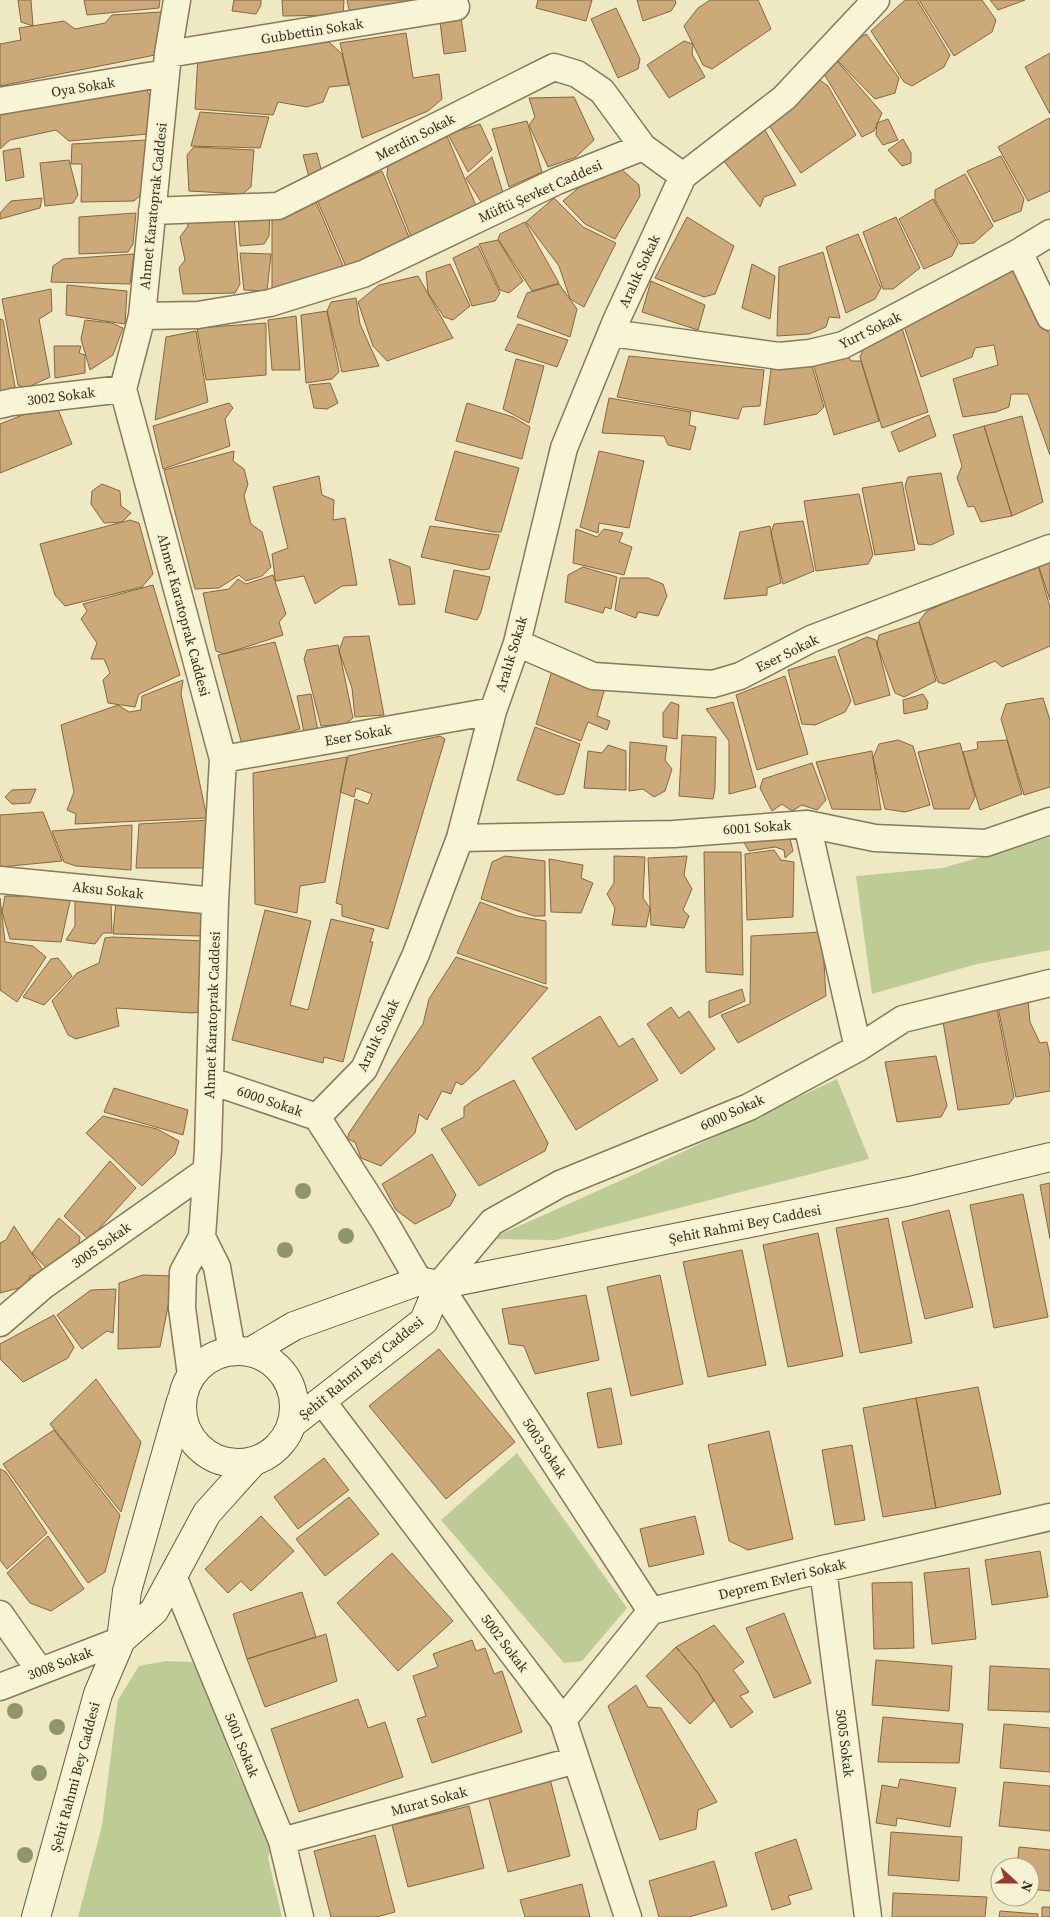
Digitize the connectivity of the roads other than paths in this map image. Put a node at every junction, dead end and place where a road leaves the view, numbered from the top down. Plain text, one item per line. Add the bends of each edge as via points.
1 (177, 0) edge
2 (876, 0) edge
3 (456, 7) dead end
4 (167, 64) junction
5 (0, 100) edge
6 (643, 148) junction
7 (683, 176) junction
8 (152, 212) junction
9 (1050, 233) edge
10 (1019, 252) junction
11 (142, 316) junction
12 (1050, 317) edge
13 (611, 333) junction
14 (123, 389) junction
15 (0, 405) edge
16 (1050, 548) edge
17 (517, 643) junction
18 (493, 711) junction
19 (223, 759) junction
20 (1050, 821) edge
21 (807, 824) junction
22 (460, 838) junction
23 (0, 880) edge
24 (215, 901) junction
25 (1050, 983) edge
26 (858, 1048) junction
27 (211, 1081) junction
28 (317, 1118) junction
29 (1050, 1157) edge
30 (206, 1171) junction
31 (202, 1237) junction
32 (429, 1283) junction
33 (0, 1323) edge
34 (241, 1351) junction
35 (191, 1375) junction
36 (182, 1401) junction
37 (322, 1401) junction
38 (293, 1423) junction
39 (253, 1462) junction
40 (1050, 1517) edge
41 (823, 1569) junction
42 (173, 1576) junction
43 (651, 1611) junction
44 (0, 1614) edge
45 (120, 1640) junction
46 (40, 1671) junction
47 (0, 1687) edge
48 (563, 1720) junction
49 (576, 1760) junction
50 (282, 1841) junction
51 (36, 1917) edge
52 (300, 1917) edge
53 (628, 1917) edge
54 (868, 1917) edge

1 - 4 street, Ahmet Karatoprak Caddesi
2 - 7 street via 784,98
3 - 4 street, Gubbettin Sokak
4 - 5 street, Oya Sokak
4 - 8 street, Ahmet Karatoprak Caddesi
6 - 7 street
6 - 8 street, Merdin Sokak via 602,91 577,74 554,67 278,206
6 - 11 street, Müftü Şevket Caddesi via 557,181 363,274 270,303 198,315
7 - 13 street, Aralık Sokak
8 - 11 street, Ahmet Karatoprak Caddesi
9 - 10 street, Yurt Sokak
10 - 12 street
10 - 13 street, Yurt Sokak via 843,345 810,353 779,356
11 - 14 street, Ahmet Karatoprak Caddesi
13 - 17 street, Aralık Sokak via 564,448
14 - 15 street, 3002 Sokak
14 - 19 street, Ahmet Karatoprak Caddesi
16 - 17 street, Eser Sokak via 812,639 740,676 713,684 593,676
17 - 18 street, Aralık Sokak
18 - 19 street, Eser Sokak
18 - 22 street, Aralık Sokak
19 - 24 street, Ahmet Karatoprak Caddesi
20 - 21 street, 6001 Sokak via 986,843 875,838
21 - 22 street, 6001 Sokak via 674,834
21 - 26 street
22 - 28 street, Aralık Sokak via 416,954 364,1069
23 - 24 street, Aksu Sokak
24 - 27 street, Ahmet Karatoprak Caddesi
25 - 26 street, 6000 Sokak via 903,1019
26 - 32 street, 6000 Sokak via 749,1107 560,1184 492,1222
27 - 28 street, 6000 Sokak
27 - 30 street, Ahmet Karatoprak Caddesi
28 - 32 street, 6000 Sokak
29 - 32 main road, Şehit Rahmi Bey Caddesi via 910,1191
30 - 31 street, Ahmet Karatoprak Caddesi
30 - 33 street, 3005 Sokak via 43,1286
31 - 34 street via 217,1267
31 - 35 street, Ahmet Karatoprak Caddesi via 183,1272 182,1308
32 - 34 main road, Şehit Rahmi Bey Caddesi via 294,1326
32 - 37 main road, Şehit Rahmi Bey Caddesi via 424,1321
32 - 43 street, 5003 Sokak
34 - 35 main road, Şehit Rahmi Bey Caddesi via 216,1355
34 - 38 main road, Şehit Rahmi Bey Caddesi via 268,1358 282,1371 291,1387 295,1405
35 - 36 main road, Şehit Rahmi Bey Caddesi
36 - 39 main road, Şehit Rahmi Bey Caddesi via 182,1419 189,1436 201,1451 217,1460 235,1464
36 - 45 main road, Şehit Rahmi Bey Caddesi via 127,1591
37 - 38 main road, Şehit Rahmi Bey Caddesi
37 - 48 street, 5002 Sokak
38 - 39 main road, Şehit Rahmi Bey Caddesi via 271,1454
39 - 42 main road, Şehit Rahmi Bey Caddesi via 207,1513
40 - 41 street, Deprem Evleri Sokak
41 - 43 street, Deprem Evleri Sokak
41 - 54 street, 5005 Sokak
42 - 45 main road, Şehit Rahmi Bey Caddesi via 154,1611
42 - 50 street, 5001 Sokak
43 - 48 street
44 - 46 street
45 - 46 street, 3008 Sokak
45 - 51 main road, Şehit Rahmi Bey Caddesi via 98,1694
46 - 47 street, 3008 Sokak
48 - 49 street, 5002 Sokak
49 - 50 street, Murat Sokak
49 - 53 street, 5002 Sokak
50 - 52 street, 5001 Sokak

